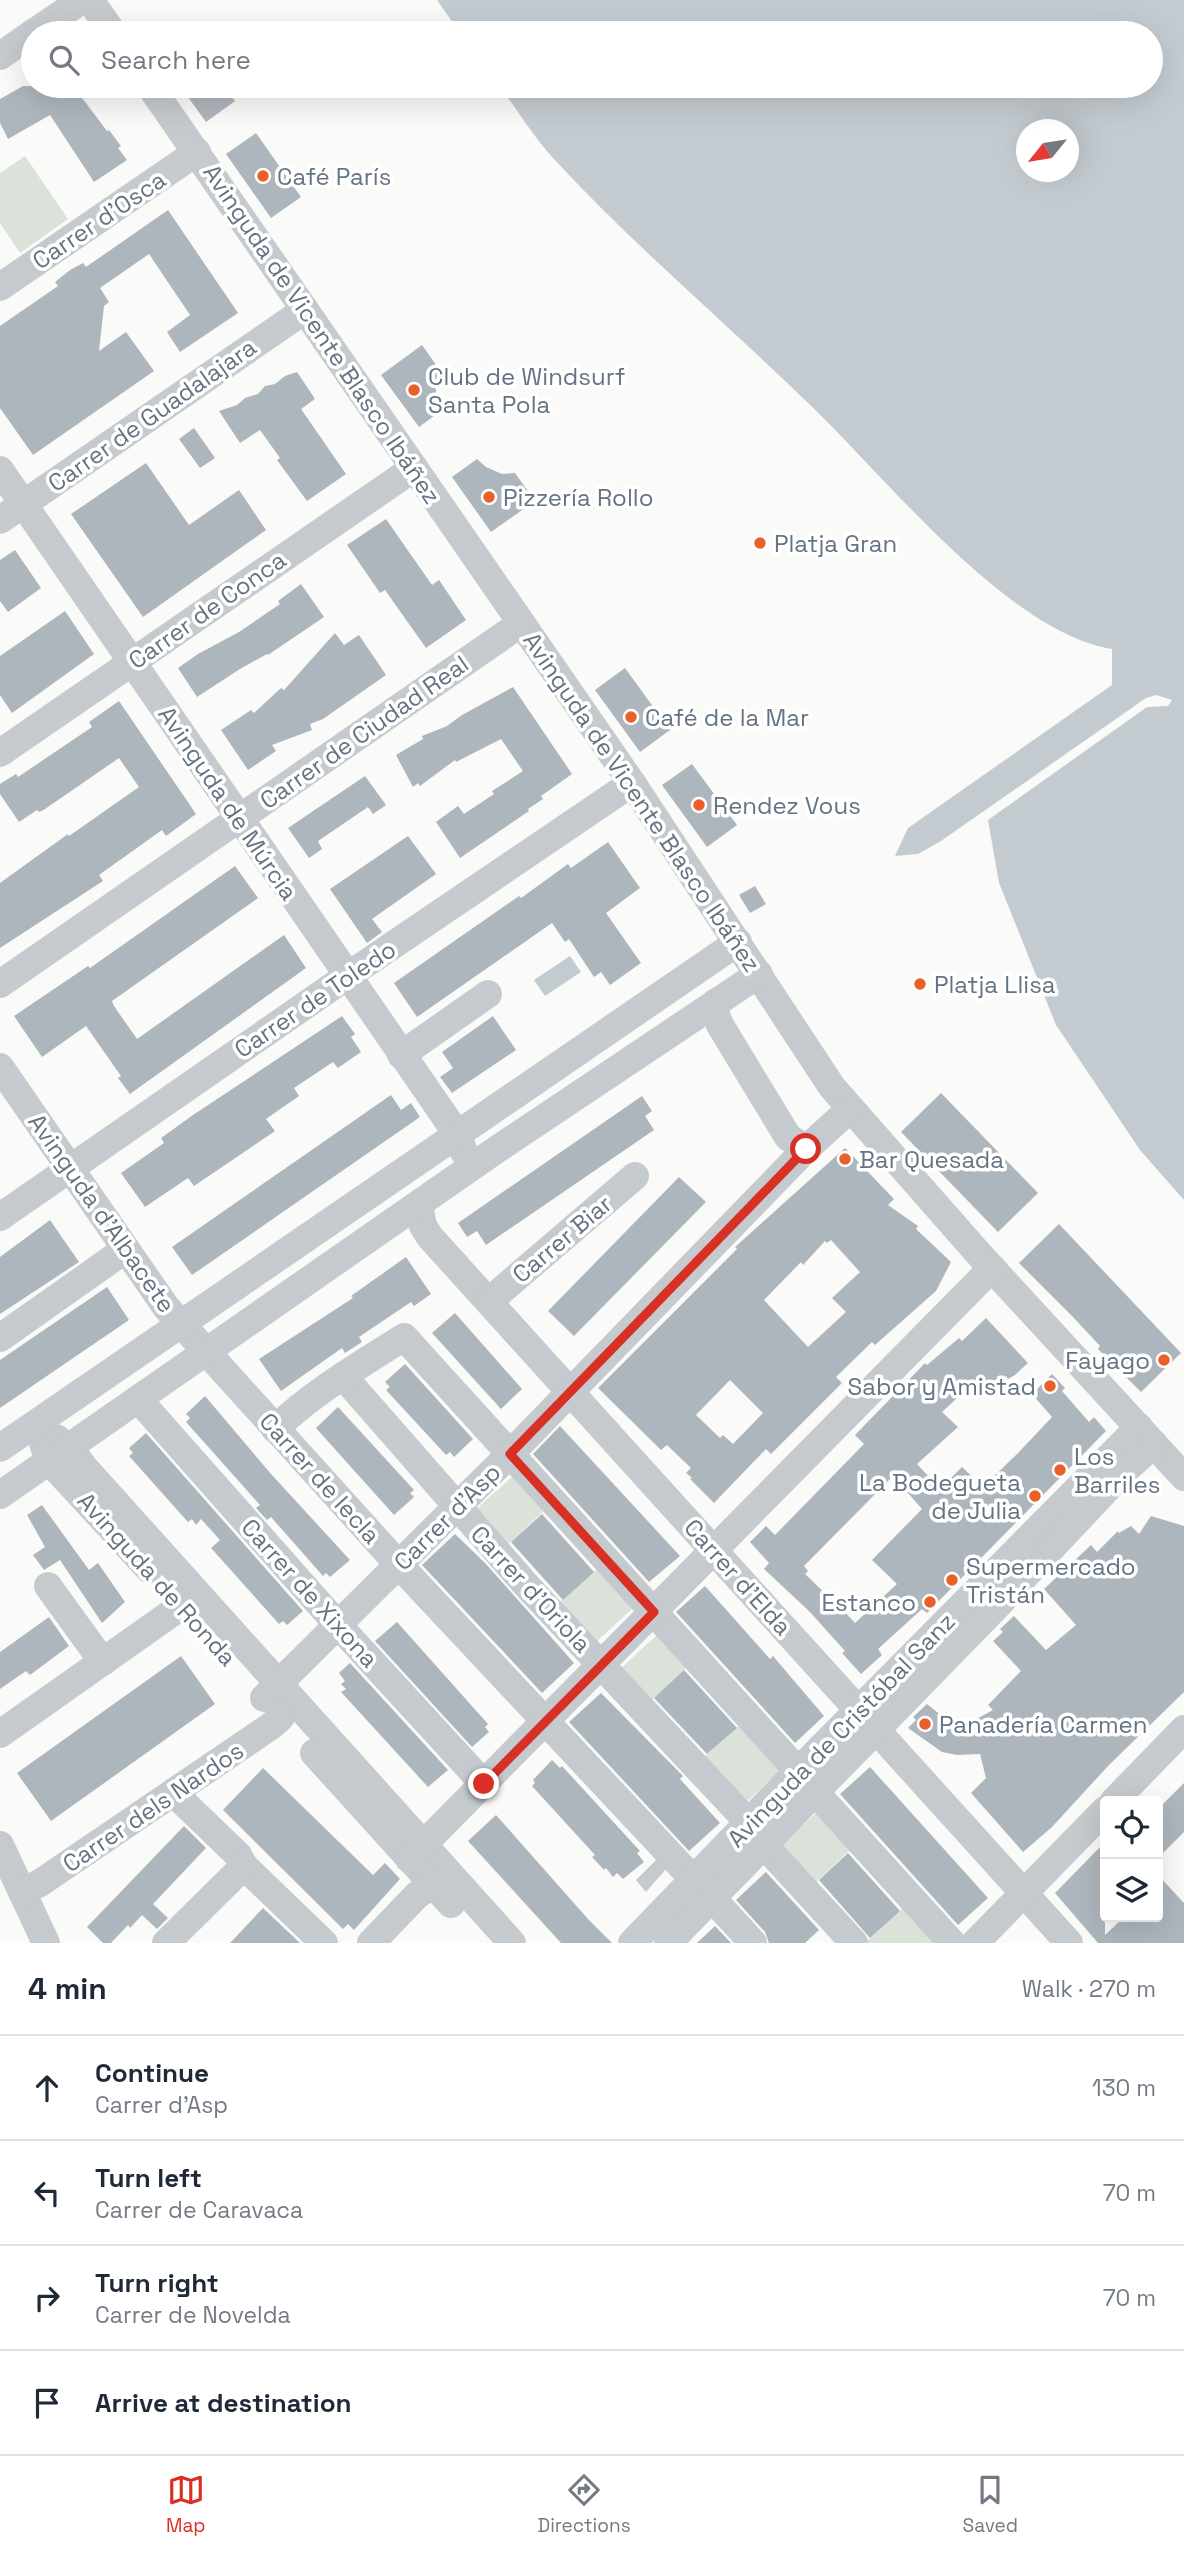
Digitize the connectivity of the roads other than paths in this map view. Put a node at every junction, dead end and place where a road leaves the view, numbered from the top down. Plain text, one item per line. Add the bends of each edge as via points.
1 (82, 0) edge
2 (90, 0) edge
3 (51, 21) edge
4 (105, 21) edge
5 (21, 41) edge
6 (0, 56) edge
7 (159, 98) edge
8 (197, 152) junction
9 (0, 287) edge
10 (305, 310) junction
11 (414, 468) junction
12 (0, 470) edge
13 (23, 504) junction
14 (0, 520) edge
15 (520, 624) junction
16 (132, 662) junction
17 (0, 753) edge
18 (632, 783) junction
19 (238, 818) junction
20 (738, 942) junction
21 (759, 974) junction
22 (346, 977) junction
23 (0, 984) edge
24 (488, 994) dead end
25 (716, 1002) junction
26 (401, 1055) junction
27 (0, 1067) edge
28 (850, 1108) junction
29 (457, 1134) junction
30 (806, 1149) junction
31 (69, 1167) junction
32 (462, 1175) junction
33 (635, 1176) dead end
34 (419, 1205) junction
35 (0, 1217) edge
36 (126, 1250) junction
37 (992, 1268) junction
38 (489, 1301) junction
39 (181, 1324) junction
40 (0, 1338) edge
41 (205, 1352) junction
42 (343, 1376) junction
43 (570, 1391) junction
44 (138, 1399) junction
45 (36, 1424) junction
46 (275, 1429) junction
47 (1146, 1436) junction
48 (0, 1448) edge
49 (59, 1454) junction
50 (510, 1454) junction
51 (1184, 1477) edge
52 (0, 1494) edge
53 (457, 1507) junction
54 (714, 1550) junction
55 (399, 1565) junction
56 (48, 1586) dead end
57 (185, 1608) junction
58 (654, 1612) junction
59 (338, 1625) junction
60 (103, 1662) junction
61 (601, 1665) junction
62 (274, 1700) junction
63 (868, 1720) junction
64 (545, 1721) junction
65 (1184, 1729) edge
66 (0, 1734) edge
67 (806, 1782) junction
68 (484, 1784) junction
69 (175, 1791) junction
70 (1119, 1796) edge
71 (1100, 1815) edge
72 (757, 1834) junction
73 (0, 1846) edge
74 (416, 1852) junction
75 (244, 1866) junction
76 (434, 1885) junction
77 (703, 1889) junction
78 (22, 1892) junction
79 (1024, 1893) junction
80 (46, 1943) edge
81 (166, 1943) edge
82 (324, 1943) edge
83 (371, 1943) edge
84 (486, 1943) edge
85 (512, 1943) edge
86 (632, 1943) edge
87 (668, 1943) edge
88 (754, 1943) edge
89 (854, 1943) edge
90 (952, 1943) edge
91 (975, 1943) edge
92 (1069, 1943) edge

1 - 3 street
2 - 4 street
5 - 6 street
7 - 8 street, Avinguda de Vicente Blasco Ibáñez
8 - 9 street, Carrer d'Osca
8 - 10 street, Avinguda de Vicente Blasco Ibáñez
10 - 11 street, Avinguda de Vicente Blasco Ibáñez
10 - 13 street, Carrer de Guadalajara
11 - 15 street, Avinguda de Vicente Blasco Ibáñez
11 - 16 street, Carrer de Conca
12 - 13 street, Avinguda de Múrcia
13 - 14 street, Carrer de Guadalajara
13 - 16 street, Avinguda de Múrcia
15 - 18 street, Avinguda de Vicente Blasco Ibáñez
15 - 19 street, Carrer de Ciudad Real
16 - 17 street, Carrer de Conca
16 - 19 street, Avinguda de Múrcia
18 - 20 street, Avinguda de Vicente Blasco Ibáñez
18 - 22 street, Carrer de Toledo
19 - 22 street, Avinguda de Múrcia
19 - 23 street, Carrer de Ciudad Real
20 - 21 street, Avinguda de Vicente Blasco Ibáñez
20 - 29 street
21 - 25 street
21 - 28 street, Avinguda de Vicente Blasco Ibáñez
22 - 26 street, Avinguda de Múrcia
22 - 31 street, Carrer de Toledo
24 - 26 street
25 - 30 street via 720,1025 788,1137
25 - 32 street
26 - 29 street, Avinguda de Múrcia
27 - 31 street, Avinguda d'Albacete
28 - 30 street, Carrer d'Asp
28 - 37 street, Avinguda de Vicente Blasco Ibáñez
29 - 32 street via 466,1160
29 - 39 street
30 - 43 street, Carrer d'Asp
31 - 35 street, Carrer de Toledo
31 - 36 street, Avinguda d'Albacete
32 - 34 street
33 - 38 street, Carrer Biar
34 - 38 street, Carrer d'Elda via 430,1237
34 - 41 street
36 - 39 street, Avinguda d'Albacete
36 - 40 street
37 - 47 street, Avinguda de Vicente Blasco Ibáñez
37 - 54 street
38 - 43 street, Carrer d'Elda
39 - 41 street, Avinguda d'Albacete
39 - 45 street
41 - 44 street
41 - 46 street, Carrer de Iecla
42 - 46 street
42 - 50 street via 404,1337
42 - 53 street, Carrer d'Oriola
43 - 50 street, Carrer d'Asp
43 - 54 street, Carrer d'Elda
44 - 49 street
44 - 59 street, Carrer de Xixona
45 - 48 street
45 - 49 street
46 - 55 street, Carrer de Iecla
47 - 51 street, Avinguda de Vicente Blasco Ibáñez
47 - 63 street, Avinguda de Cristóbal Sanz
49 - 52 street
49 - 57 street, Avinguda de Ronda
49 - 62 street, Avinguda de Ronda via 83,1466
50 - 53 street, Carrer d'Asp
50 - 58 street
53 - 55 street, Carrer d'Asp
53 - 61 street, Carrer d'Oriola
54 - 58 street
54 - 63 street, Carrer d'Elda
55 - 59 street, Carrer d'Asp
55 - 64 street, Carrer de Iecla
56 - 60 street
57 - 60 street
57 - 62 street, Avinguda de Ronda
58 - 61 street
58 - 67 street
59 - 62 street, Carrer d'Asp
59 - 68 street, Carrer de Xixona
60 - 66 street
61 - 64 street
61 - 72 street, Carrer d'Oriola
62 - 69 street, Carrer dels Nardos via 271,1726
62 - 74 street, Avinguda de Ronda
63 - 67 street, Avinguda de Cristóbal Sanz
63 - 79 street, Carrer d'Elda
64 - 68 street
64 - 77 street, Carrer de Iecla
65 - 70 street
67 - 72 street, Avinguda de Cristóbal Sanz
67 - 90 street
68 - 74 street
69 - 75 street
69 - 78 street, Carrer dels Nardos
71 - 79 street
72 - 77 street, Avinguda de Cristóbal Sanz
72 - 89 street, Carrer d'Oriola
73 - 78 street
74 - 76 street, Avinguda de Ronda
74 - 85 street, Avinguda de Ronda
75 - 81 street
75 - 82 street
76 - 83 street via 418,1894
76 - 84 street, Avinguda de Ronda
77 - 86 street, Avinguda de Cristóbal Sanz
77 - 87 street, Avinguda de Cristóbal Sanz
77 - 88 street, Carrer de Iecla
78 - 80 street
79 - 91 street
79 - 92 street, Carrer d'Elda

